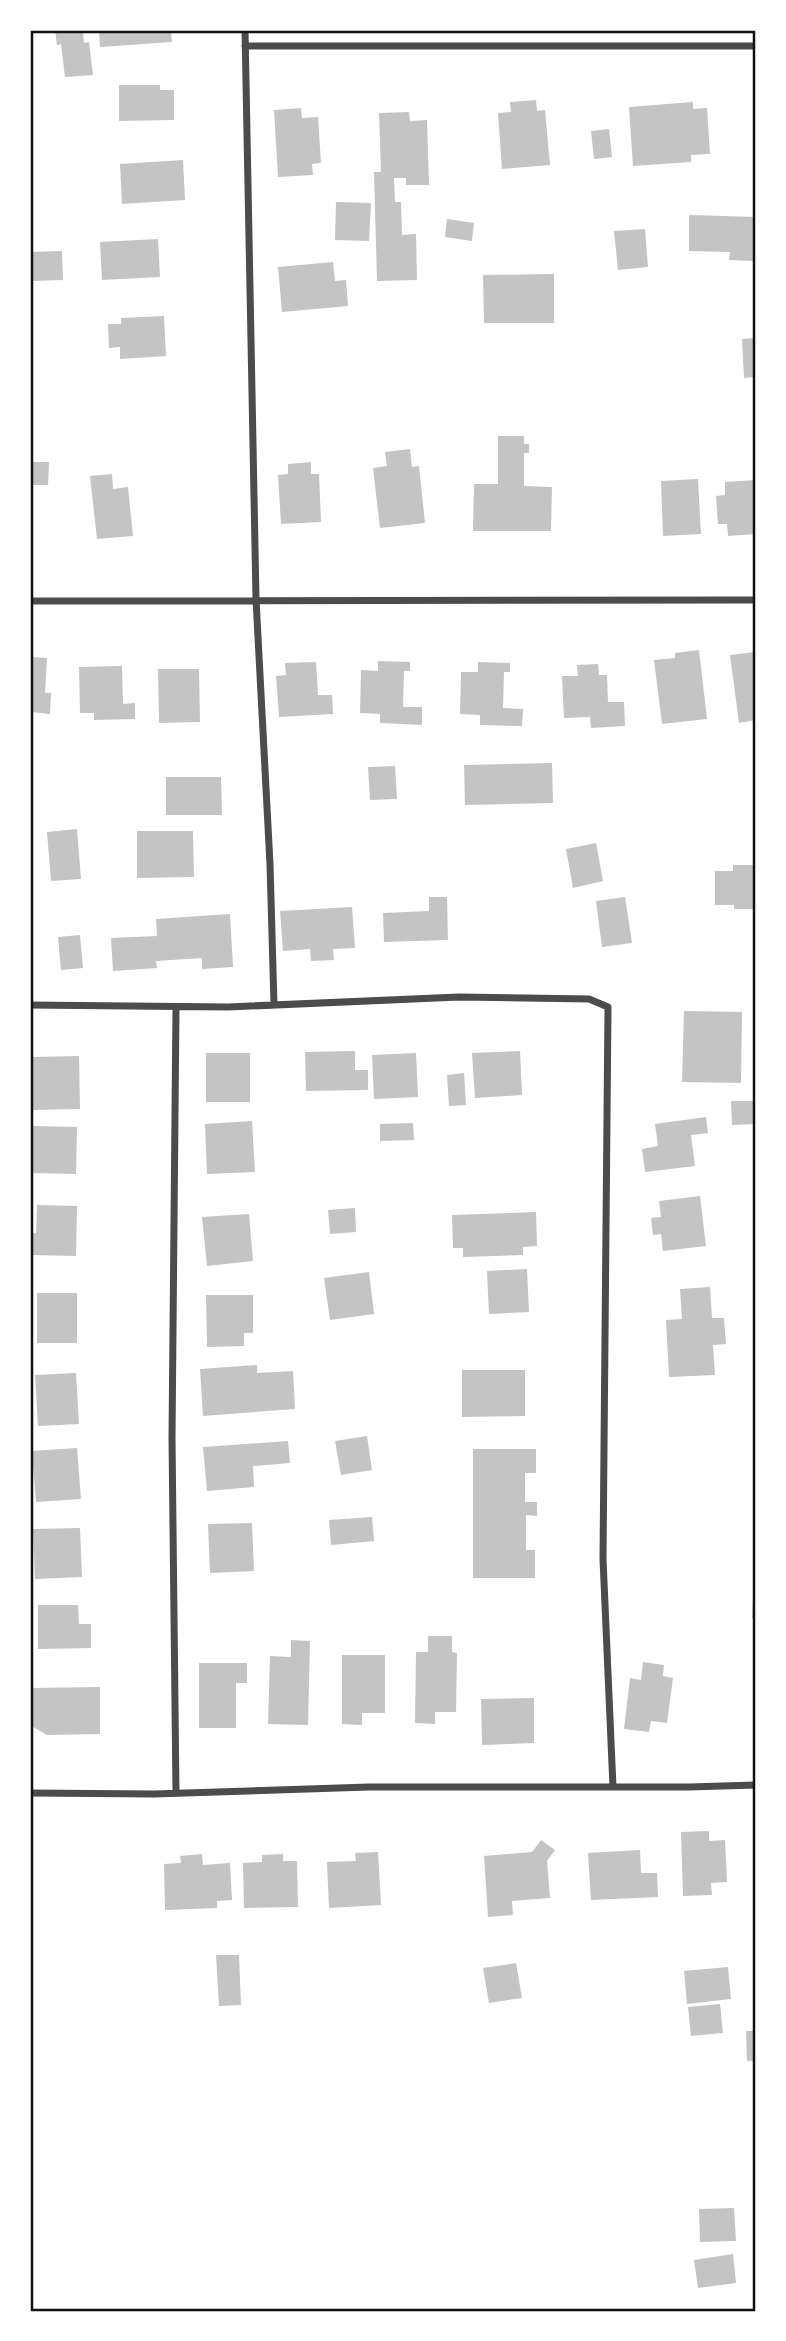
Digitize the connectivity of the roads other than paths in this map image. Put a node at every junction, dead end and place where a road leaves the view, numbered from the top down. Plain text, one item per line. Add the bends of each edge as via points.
1 (245, 30) edge
2 (245, 46) junction
3 (756, 46) edge
4 (256, 599) junction
5 (756, 600) edge
6 (30, 601) edge
7 (30, 1005) edge
8 (274, 1005) junction
9 (176, 1007) junction
10 (756, 1785) edge
11 (613, 1787) junction
12 (30, 1793) edge
13 (176, 1793) junction

1 - 2 street
2 - 3 street
2 - 4 street
4 - 5 street
4 - 6 street
4 - 8 street
7 - 9 street
8 - 9 street
8 - 11 street via 459,997 589,999 608,1007 603,1559
9 - 13 street via 172,1438
10 - 11 street
11 - 13 street
12 - 13 street

